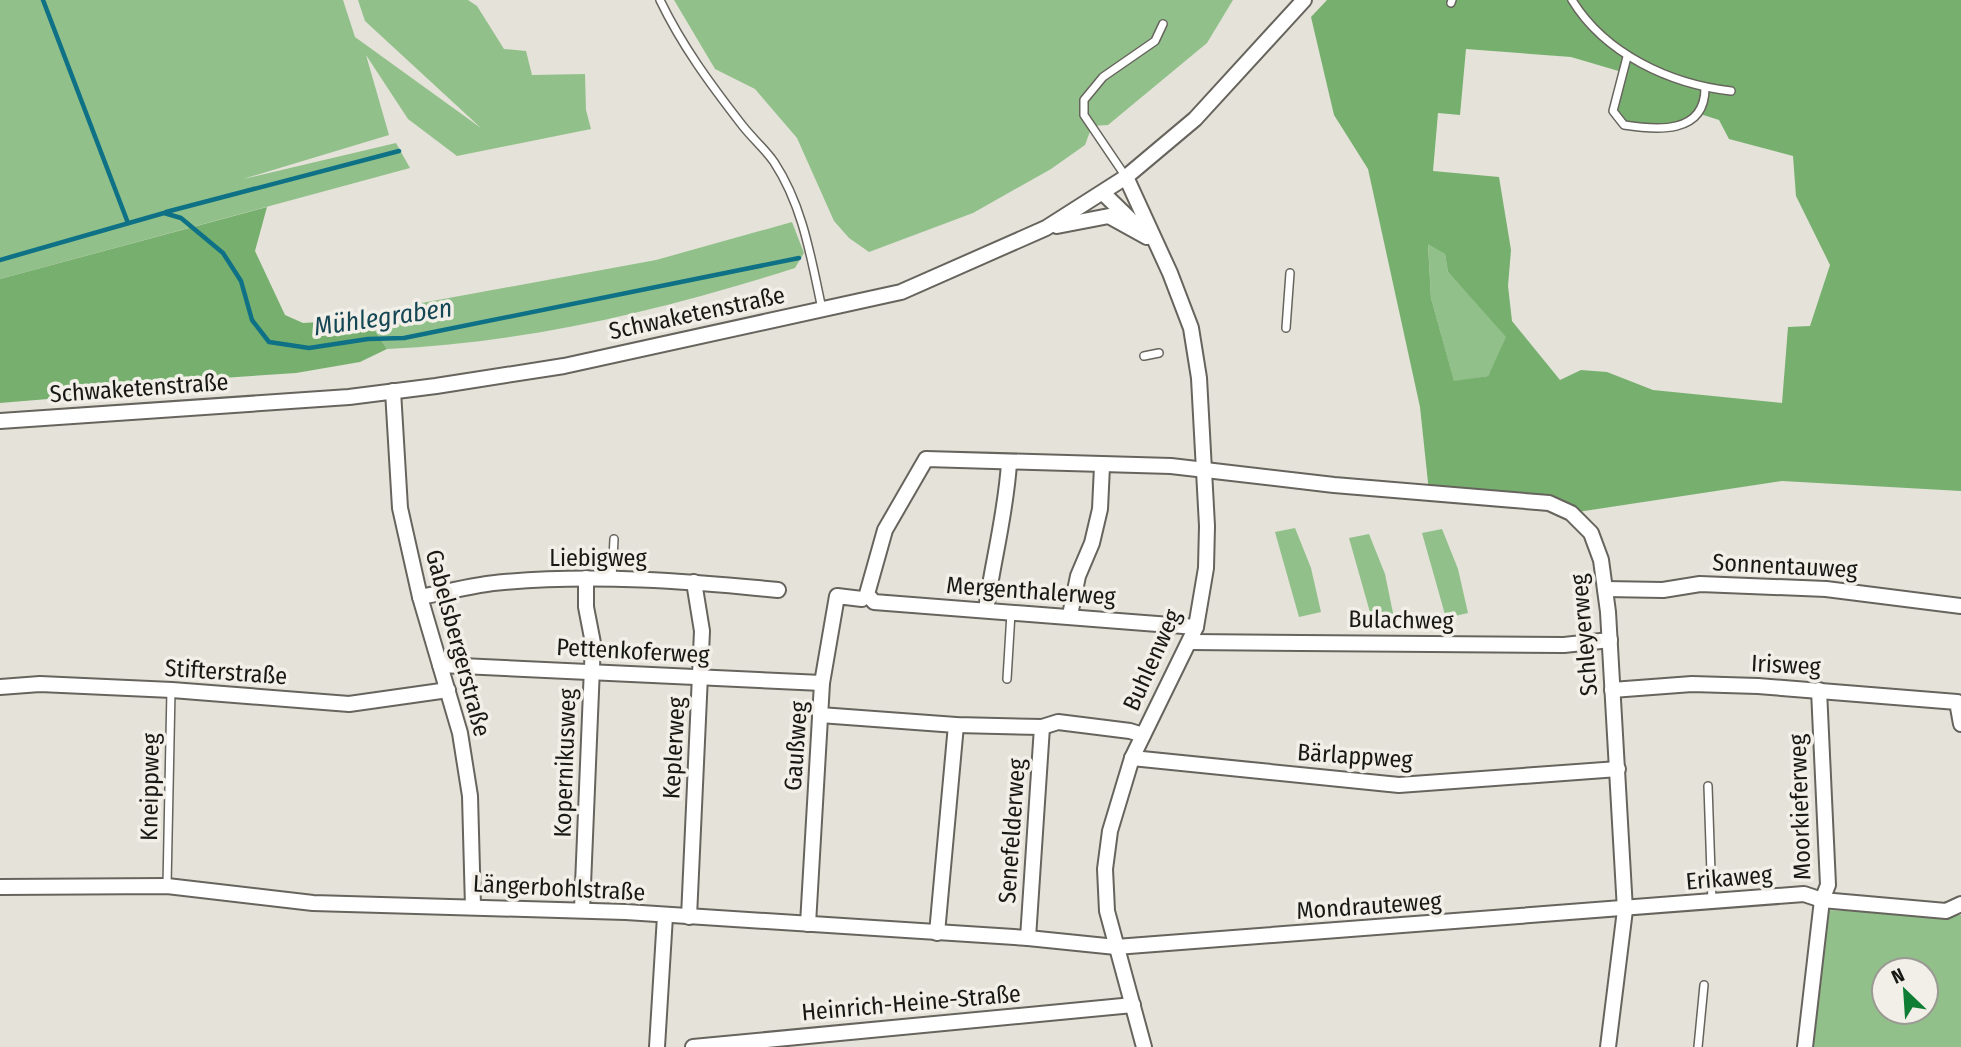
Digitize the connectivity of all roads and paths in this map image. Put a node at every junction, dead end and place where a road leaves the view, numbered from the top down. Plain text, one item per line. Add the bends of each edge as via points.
1 (660, 0) edge
2 (1304, 0) edge
3 (1572, 0) edge
4 (1163, 24) dead end
5 (1626, 57) junction
6 (1705, 88) junction
7 (1731, 91) dead end
8 (1126, 177) junction
9 (1103, 193) junction
10 (1046, 228) junction
11 (1152, 241) junction
12 (1290, 273) dead end
13 (822, 309) junction
14 (1286, 328) dead end
15 (1159, 353) dead end
16 (1144, 356) dead end
17 (393, 391) junction
18 (0, 421) edge
19 (1009, 463) junction
20 (1102, 466) junction
21 (1205, 472) junction
22 (614, 539) dead end
23 (586, 578) junction
24 (612, 579) junction
25 (694, 582) junction
26 (1605, 589) junction
27 (778, 590) dead end
28 (864, 596) junction
29 (420, 597) junction
30 (1961, 606) edge
31 (986, 610) junction
32 (1011, 613) junction
33 (1070, 615) junction
34 (1196, 627) junction
35 (1610, 640) junction
36 (1191, 642) junction
37 (440, 665) junction
38 (592, 670) junction
39 (700, 678) junction
40 (1007, 679) dead end
41 (822, 683) junction
42 (0, 687) edge
43 (172, 690) junction
44 (448, 690) junction
45 (1612, 690) junction
46 (1819, 690) junction
47 (820, 715) junction
48 (956, 724) junction
49 (1961, 724) edge
50 (1042, 727) junction
51 (1143, 736) junction
52 (1132, 758) junction
53 (1618, 769) junction
54 (1708, 786) dead end
55 (167, 886) junction
56 (0, 887) edge
57 (1822, 900) junction
58 (1712, 902) junction
59 (1961, 904) edge
60 (472, 907) junction
61 (582, 909) junction
62 (1625, 910) junction
63 (664, 916) junction
64 (689, 916) junction
65 (807, 923) junction
66 (937, 933) junction
67 (1028, 937) junction
68 (1116, 947) junction
69 (1704, 985) dead end
70 (1133, 1005) junction
71 (657, 1047) edge
72 (693, 1047) edge
73 (1144, 1047) edge
74 (1608, 1047) edge
75 (1698, 1047) edge
76 (1805, 1047) edge

1 - 13 lane via 711,87 773,161 787,186 804,226
2 - 8 street, Schwaketenstraße via 1195,118
3 - 5 lane via 1584,19
4 - 8 lane via 1155,41 1103,76 1084,100 1084,115
5 - 6 lane
5 - 6 lane via 1613,111 1624,125 1651,130 1687,124 1697,113
6 - 7 lane
8 - 9 street, Schwaketenstraße
8 - 11 street, Buhlenweg
9 - 10 street, Schwaketenstraße
9 - 11 street, Buhlenweg
10 - 11 street via 1109,216
10 - 13 street, Schwaketenstraße via 901,292
11 - 21 street, Buhlenweg via 1191,328
12 - 14 lane
13 - 17 street, Schwaketenstraße via 564,366
15 - 16 lane
17 - 18 street, Schwaketenstraße
17 - 29 street, Gabelsbergerstraße via 400,508
19 - 20 street, Schleyerweg
19 - 28 street, Schleyerweg via 926,459 885,530
19 - 31 street via 1006,507
20 - 21 street, Schleyerweg via 1171,466
20 - 33 street via 1100,509
21 - 26 street, Schleyerweg via 1549,503 1571,513 1591,533
21 - 34 street, Buhlenweg via 1206,568
22 - 24 lane
23 - 24 street, Liebigweg
23 - 29 street, Liebigweg via 503,582
23 - 38 street, Kopernikusweg
24 - 25 street, Liebigweg
25 - 27 street, Liebigweg
25 - 39 street, Keplerweg via 702,631
26 - 30 street, Sonnentauweg via 1662,590 1700,584 1826,589
26 - 35 street, Schleyerweg
28 - 31 street, Mergenthalerweg via 874,602
28 - 41 street, Gaußweg via 837,596
29 - 37 street, Gabelsbergerstraße
31 - 32 street, Mergenthalerweg
32 - 33 street, Mergenthalerweg
32 - 40 lane
33 - 34 street, Mergenthalerweg
34 - 36 street, Buhlenweg
35 - 36 street, Bulachweg via 1564,645
35 - 45 street, Schleyerweg
36 - 51 street, Buhlenweg
37 - 38 street, Pettenkoferweg
37 - 44 street, Gabelsbergerstraße
38 - 39 street, Pettenkoferweg
38 - 61 street, Kopernikusweg
39 - 41 street, Pettenkoferweg
39 - 64 street, Keplerweg
41 - 47 street, Gaußweg
42 - 43 street, Stifterstraße via 40,684
43 - 44 street, Stifterstraße via 349,704
43 - 55 lane, Kneippweg
44 - 60 street, Gabelsbergerstraße via 470,796
45 - 46 street, Irisweg via 1692,684
45 - 53 street, Schleyerweg
46 - 49 street, Irisweg via 1957,702
46 - 57 street, Moorkieferweg via 1828,885
47 - 48 street, Senefelderweg
47 - 65 street, Gaußweg
48 - 50 street, Senefelderweg
48 - 66 street
50 - 51 street, Senefelderweg via 1058,722
50 - 67 street, Senefelderweg
51 - 52 street, Buhlenweg
52 - 53 street, Bärlappweg via 1399,786
52 - 68 street, Buhlenweg via 1110,831 1105,869 1107,911
53 - 62 street, Schleyerweg
54 - 58 lane
55 - 56 street, Längerbohlstraße
55 - 60 street, Längerbohlstraße via 313,902
57 - 58 street, Erikaweg via 1804,894
57 - 59 street, Erikaweg via 1946,911
57 - 76 street, Moorkieferweg
58 - 62 street, Erikaweg
60 - 61 street, Längerbohlstraße
61 - 63 street, Längerbohlstraße
62 - 68 street, Mondrauteweg
62 - 74 street, Schleyerweg
63 - 64 street, Längerbohlstraße
63 - 71 street
64 - 65 street, Längerbohlstraße
65 - 66 street, Längerbohlstraße
66 - 67 street, Längerbohlstraße
67 - 68 street, Längerbohlstraße
68 - 70 street, Buhlenweg
69 - 75 lane
70 - 72 street, Heinrich-Heine-Straße
70 - 73 street, Buhlenweg

